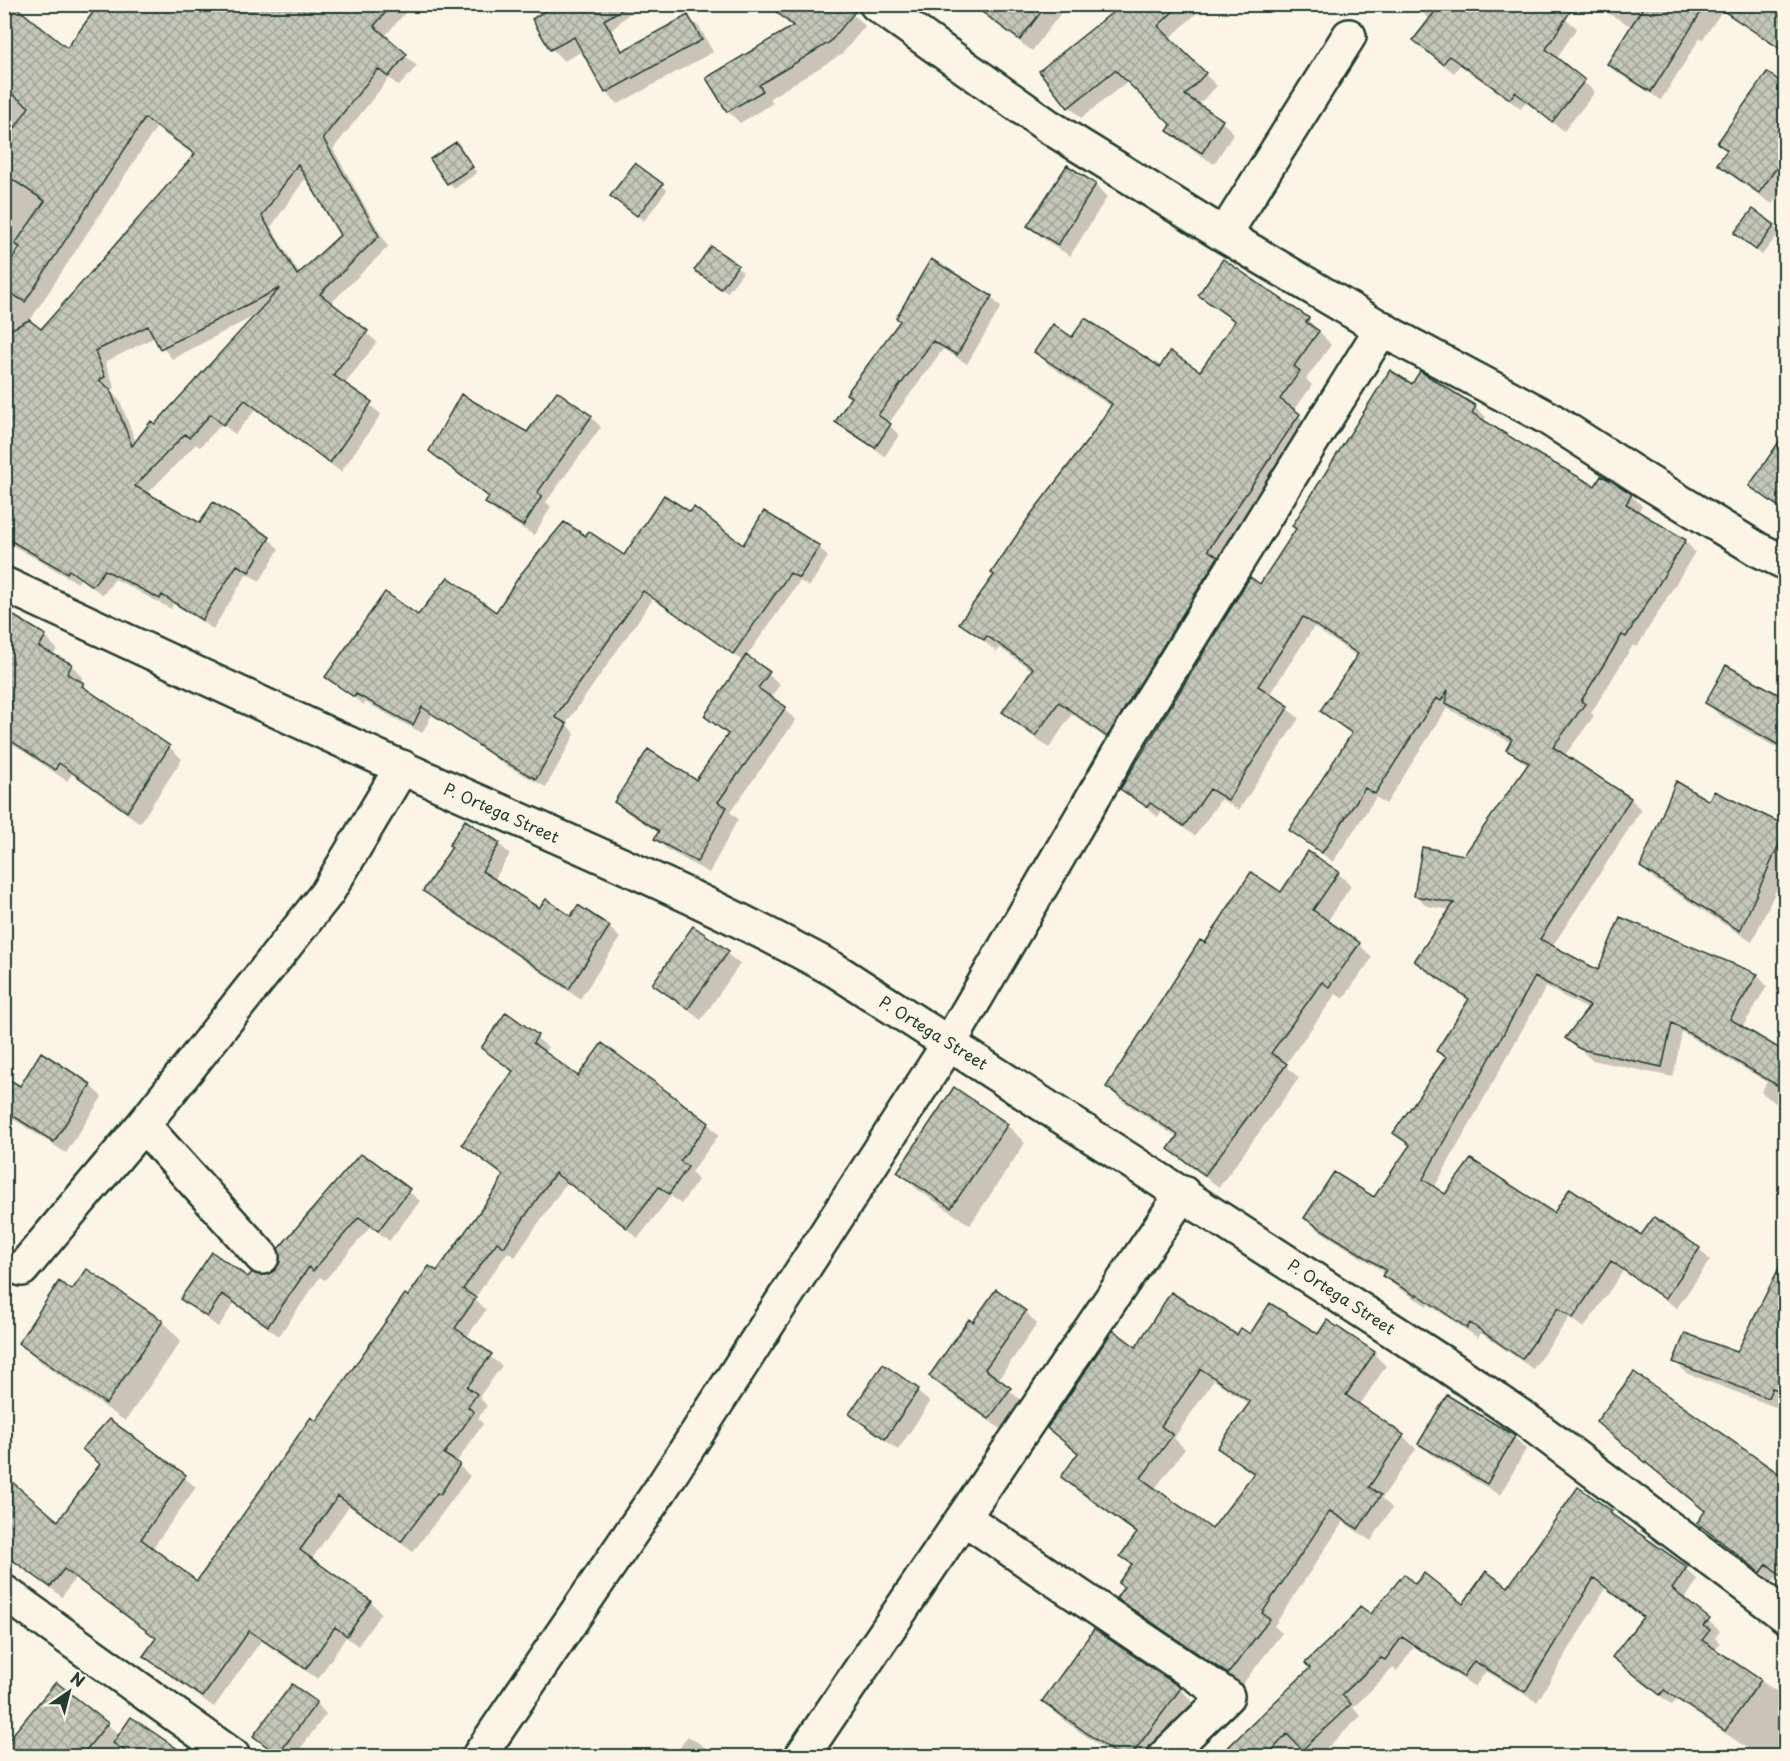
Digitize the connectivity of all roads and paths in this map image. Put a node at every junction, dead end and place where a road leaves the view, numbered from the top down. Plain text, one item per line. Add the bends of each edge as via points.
1 (876, 4) edge
2 (1349, 36) dead end
3 (1224, 236) junction
4 (1382, 328) junction
5 (1785, 563) edge
6 (4, 584) edge
7 (402, 767) junction
8 (950, 1042) junction
9 (143, 1125) junction
10 (1183, 1193) junction
11 (262, 1257) dead end
12 (22, 1269) dead end
13 (964, 1518) junction
14 (4, 1592) edge
15 (1785, 1616) edge
16 (233, 1756) edge
17 (479, 1756) edge
18 (802, 1756) edge
19 (1165, 1756) edge

1 - 3 street via 1048,126
2 - 3 street
3 - 4 street
4 - 5 street via 1548,418 1726,531
4 - 8 street via 1126,741
6 - 7 street, P. Ortega Street
7 - 8 street, P. Ortega Street via 761,929
7 - 9 street via 327,893
8 - 10 street, P. Ortega Street
8 - 17 street via 661,1489
9 - 11 street
9 - 12 street
10 - 13 street
10 - 15 street, P. Ortega Street via 1526,1420
13 - 18 street
13 - 19 street via 1227,1696
14 - 16 street

